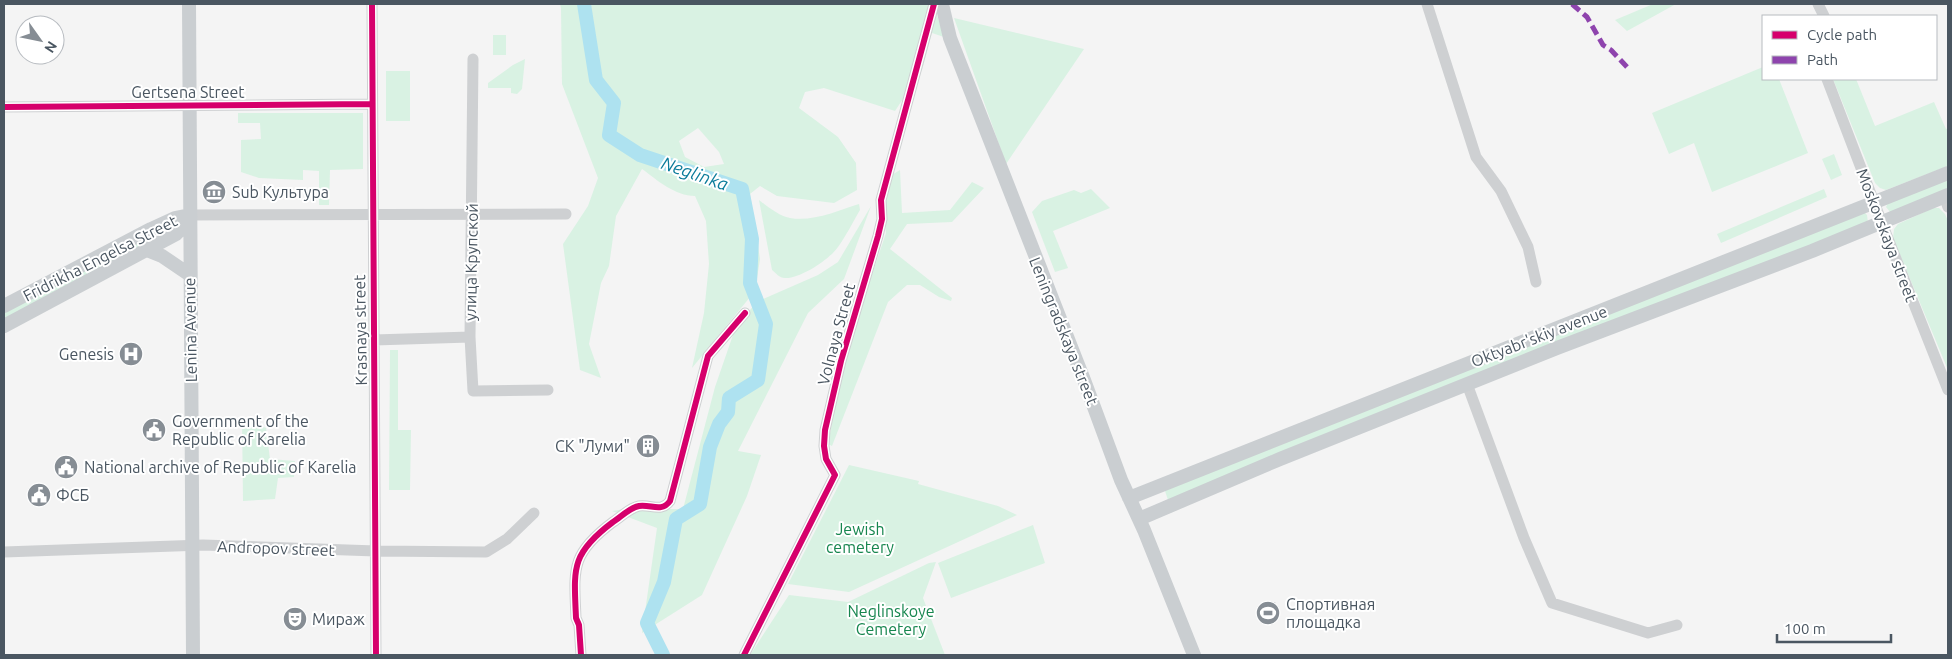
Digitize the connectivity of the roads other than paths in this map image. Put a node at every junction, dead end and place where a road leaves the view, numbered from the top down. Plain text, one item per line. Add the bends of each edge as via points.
1 (189, 4) edge
2 (372, 4) edge
3 (934, 4) edge
4 (942, 4) edge
5 (1427, 4) edge
6 (473, 59) dead end
7 (1827, 80) edge
8 (372, 104) junction
9 (4, 106) edge
10 (189, 106) junction
11 (1948, 172) edge
12 (1947, 199) edge
13 (1874, 202) junction
14 (372, 214) junction
15 (472, 214) junction
16 (566, 214) dead end
17 (190, 215) junction
18 (1882, 222) junction
19 (152, 229) junction
20 (153, 247) junction
21 (190, 275) junction
22 (1536, 282) dead end
23 (4, 306) edge
24 (1605, 310) junction
25 (745, 313) dead end
26 (4, 326) edge
27 (1611, 328) junction
28 (470, 337) junction
29 (374, 340) junction
30 (1467, 384) junction
31 (548, 390) dead end
32 (1948, 390) edge
33 (1129, 498) junction
34 (534, 512) dead end
35 (1139, 518) junction
36 (193, 545) junction
37 (376, 551) junction
38 (4, 552) edge
39 (1677, 625) dead end
40 (193, 655) edge
41 (376, 655) edge
42 (581, 655) edge
43 (744, 655) edge
44 (1194, 655) edge

1 - 10 main road, Lenina Avenue
2 - 8 street, Krasnaya street
3 - 43 street, Volnaya Street via 881,200 880,227 841,361 825,430 826,459 835,475
4 - 33 main road, Leningradskaya street via 950,38
5 - 22 street via 1476,157 1501,191 1528,247
6 - 15 street, улица Крупской
7 - 13 street, Moskovskaya street
8 - 10 street, Gertsena Street
8 - 14 street, Krasnaya street
9 - 10 street, Gertsena Street
10 - 17 main road, Lenina Avenue
11 - 13 main road, Oktyabr'skiy avenue
12 - 18 main road, Oktyabr'skiy avenue
13 - 18 street, Moskovskaya street
13 - 24 main road, Oktyabr'skiy avenue
14 - 15 street
14 - 17 street
14 - 29 street, Krasnaya street
15 - 16 street
15 - 28 street, улица Крупской
17 - 19 main road, Fridrikha Engelsa Street
17 - 20 main road, Fridrikha Engelsa Street via 176,234
17 - 21 main road, Lenina Avenue
18 - 27 main road, Oktyabr'skiy avenue
18 - 32 street, Moskovskaya street
19 - 20 main road via 158,234
19 - 23 main road, Fridrikha Engelsa Street
20 - 21 main road
20 - 26 main road, Fridrikha Engelsa Street
21 - 36 main road, Lenina Avenue
24 - 27 main road
24 - 33 main road, Oktyabr'skiy avenue
25 - 42 street via 708,356 666,507 633,508 599,533 584,549 574,571
27 - 30 main road, Oktyabr'skiy avenue
28 - 29 street
28 - 31 street, улица Крупской via 473,391
29 - 37 street, Krasnaya street
30 - 35 main road, Oktyabr'skiy avenue
30 - 39 street via 1524,538 1552,602 1648,633
33 - 35 main road, Leningradskaya street
34 - 37 street, Andropov street via 507,539 486,552
35 - 44 main road, Leningradskaya street
36 - 37 street, Andropov street
36 - 38 street, Andropov street
36 - 40 main road, Lenina Avenue
37 - 41 street, Krasnaya street

